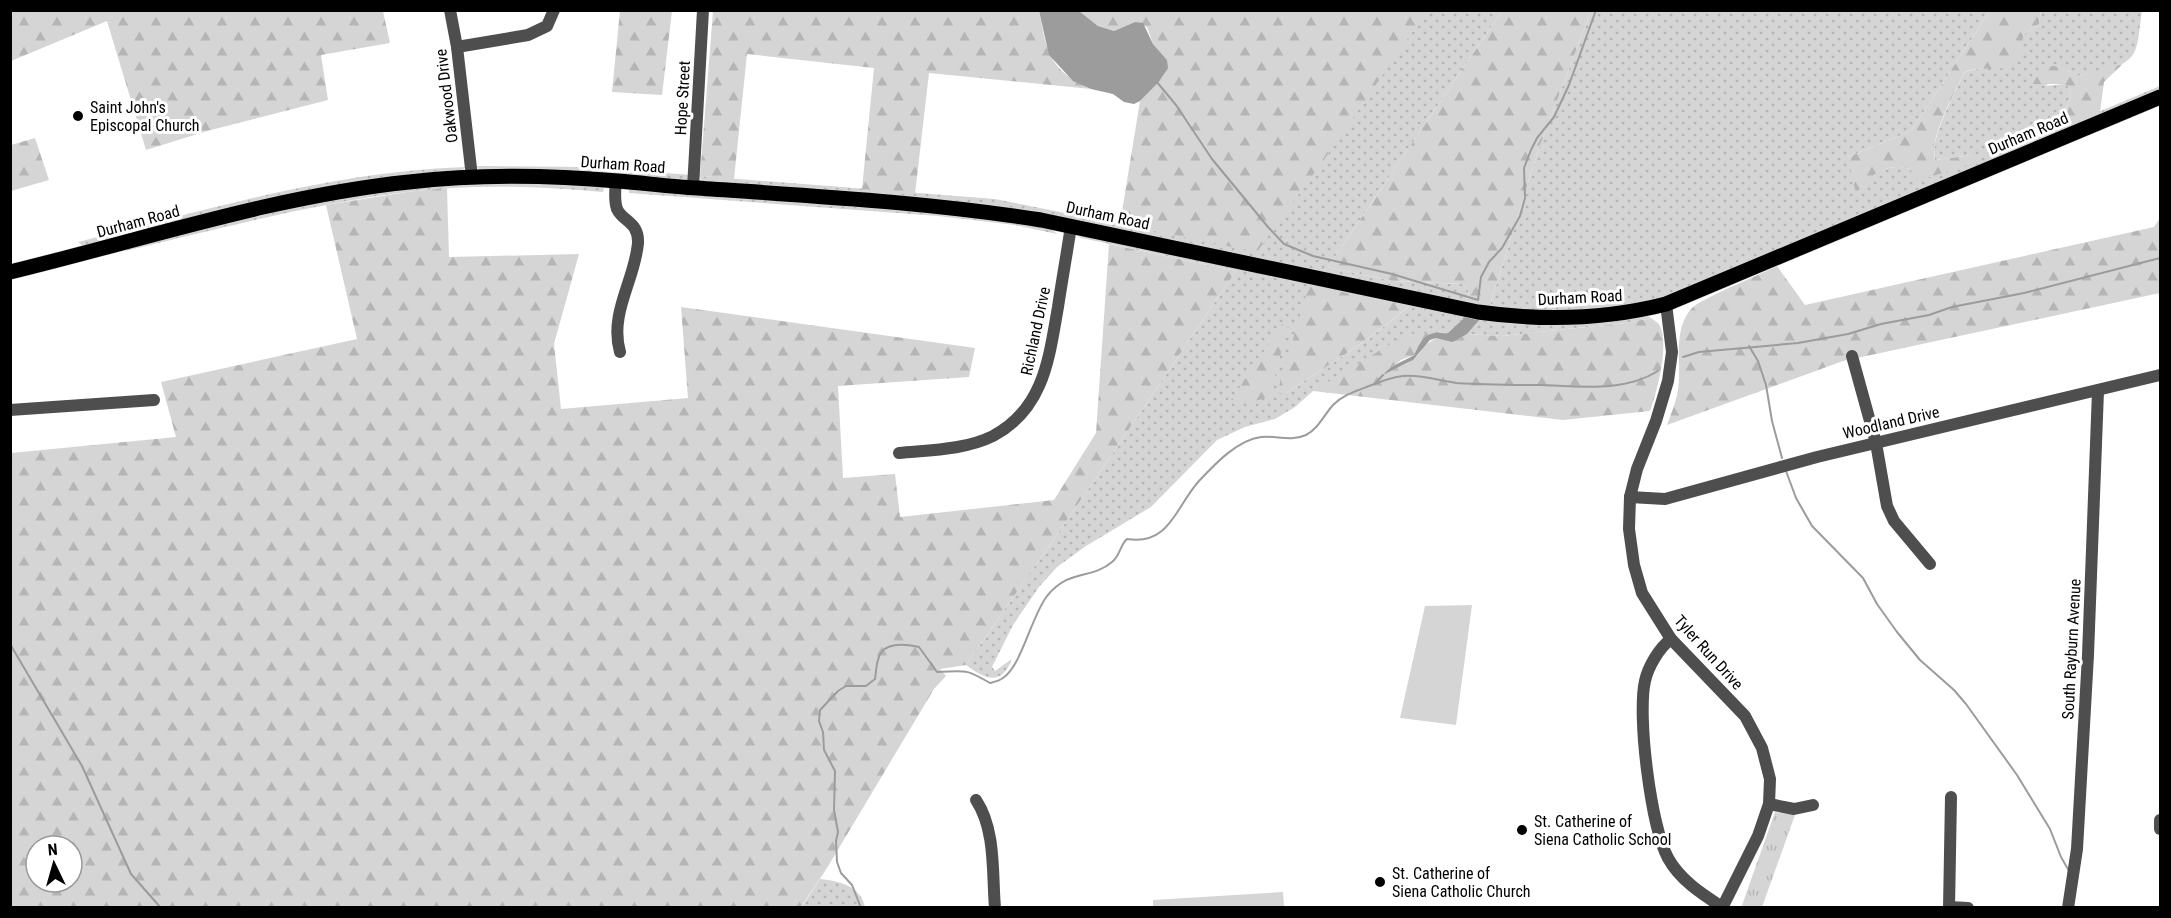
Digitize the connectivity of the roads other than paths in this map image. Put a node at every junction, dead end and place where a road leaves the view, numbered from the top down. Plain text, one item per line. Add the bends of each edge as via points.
1 (450, 10) edge
2 (554, 10) edge
3 (703, 10) edge
4 (457, 47) junction
5 (2160, 97) edge
6 (472, 177) junction
7 (616, 181) junction
8 (693, 188) junction
9 (1071, 226) junction
10 (10, 272) edge
11 (1666, 304) junction
12 (620, 352) dead end
13 (1852, 357) dead end
14 (2160, 375) edge
15 (2098, 391) junction
16 (154, 400) dead end
17 (10, 410) edge
18 (1876, 443) junction
19 (899, 453) dead end
20 (1630, 497) junction
21 (1930, 564) dead end
22 (1671, 639) junction
23 (1951, 797) dead end
24 (976, 800) dead end
25 (1769, 804) junction
26 (1813, 805) dead end
27 (1722, 907) edge
28 (1949, 907) edge
29 (995, 908) edge
30 (1968, 908) edge
31 (2068, 908) edge

1 - 4 street, Oakwood Drive
2 - 4 street via 547,26 528,35
3 - 8 street, Hope Street
4 - 6 street, Oakwood Drive
5 - 11 main road, Durham Road
6 - 7 main road, Durham Road
6 - 10 main road, Durham Road via 334,193
7 - 8 main road, Durham Road
7 - 12 street via 618,210 633,225 638,238 618,321
8 - 9 main road, Durham Road via 980,210
9 - 11 main road, Durham Road via 1516,318 1595,317
9 - 19 street, Richland Drive via 1046,370 1028,406 1001,430 972,444
11 - 20 street, Tyler Run Drive via 1672,351 1668,381
13 - 18 street
14 - 15 street, Woodland Drive
15 - 18 street, Woodland Drive
15 - 31 street, South Rayburn Avenue via 2077,849
16 - 17 street
18 - 20 street, Woodland Drive via 1665,499
18 - 21 street via 1887,506 1894,521
20 - 22 street, Tyler Run Drive via 1634,566 1642,593
22 - 25 street, Tyler Run Drive via 1745,716 1762,748 1770,779
22 - 27 street via 1653,662 1643,697 1654,819 1668,858 1680,876
23 - 28 street
24 - 29 street via 988,828
25 - 26 street via 1794,808
25 - 27 street, Tyler Run Drive via 1758,836
28 - 30 street

